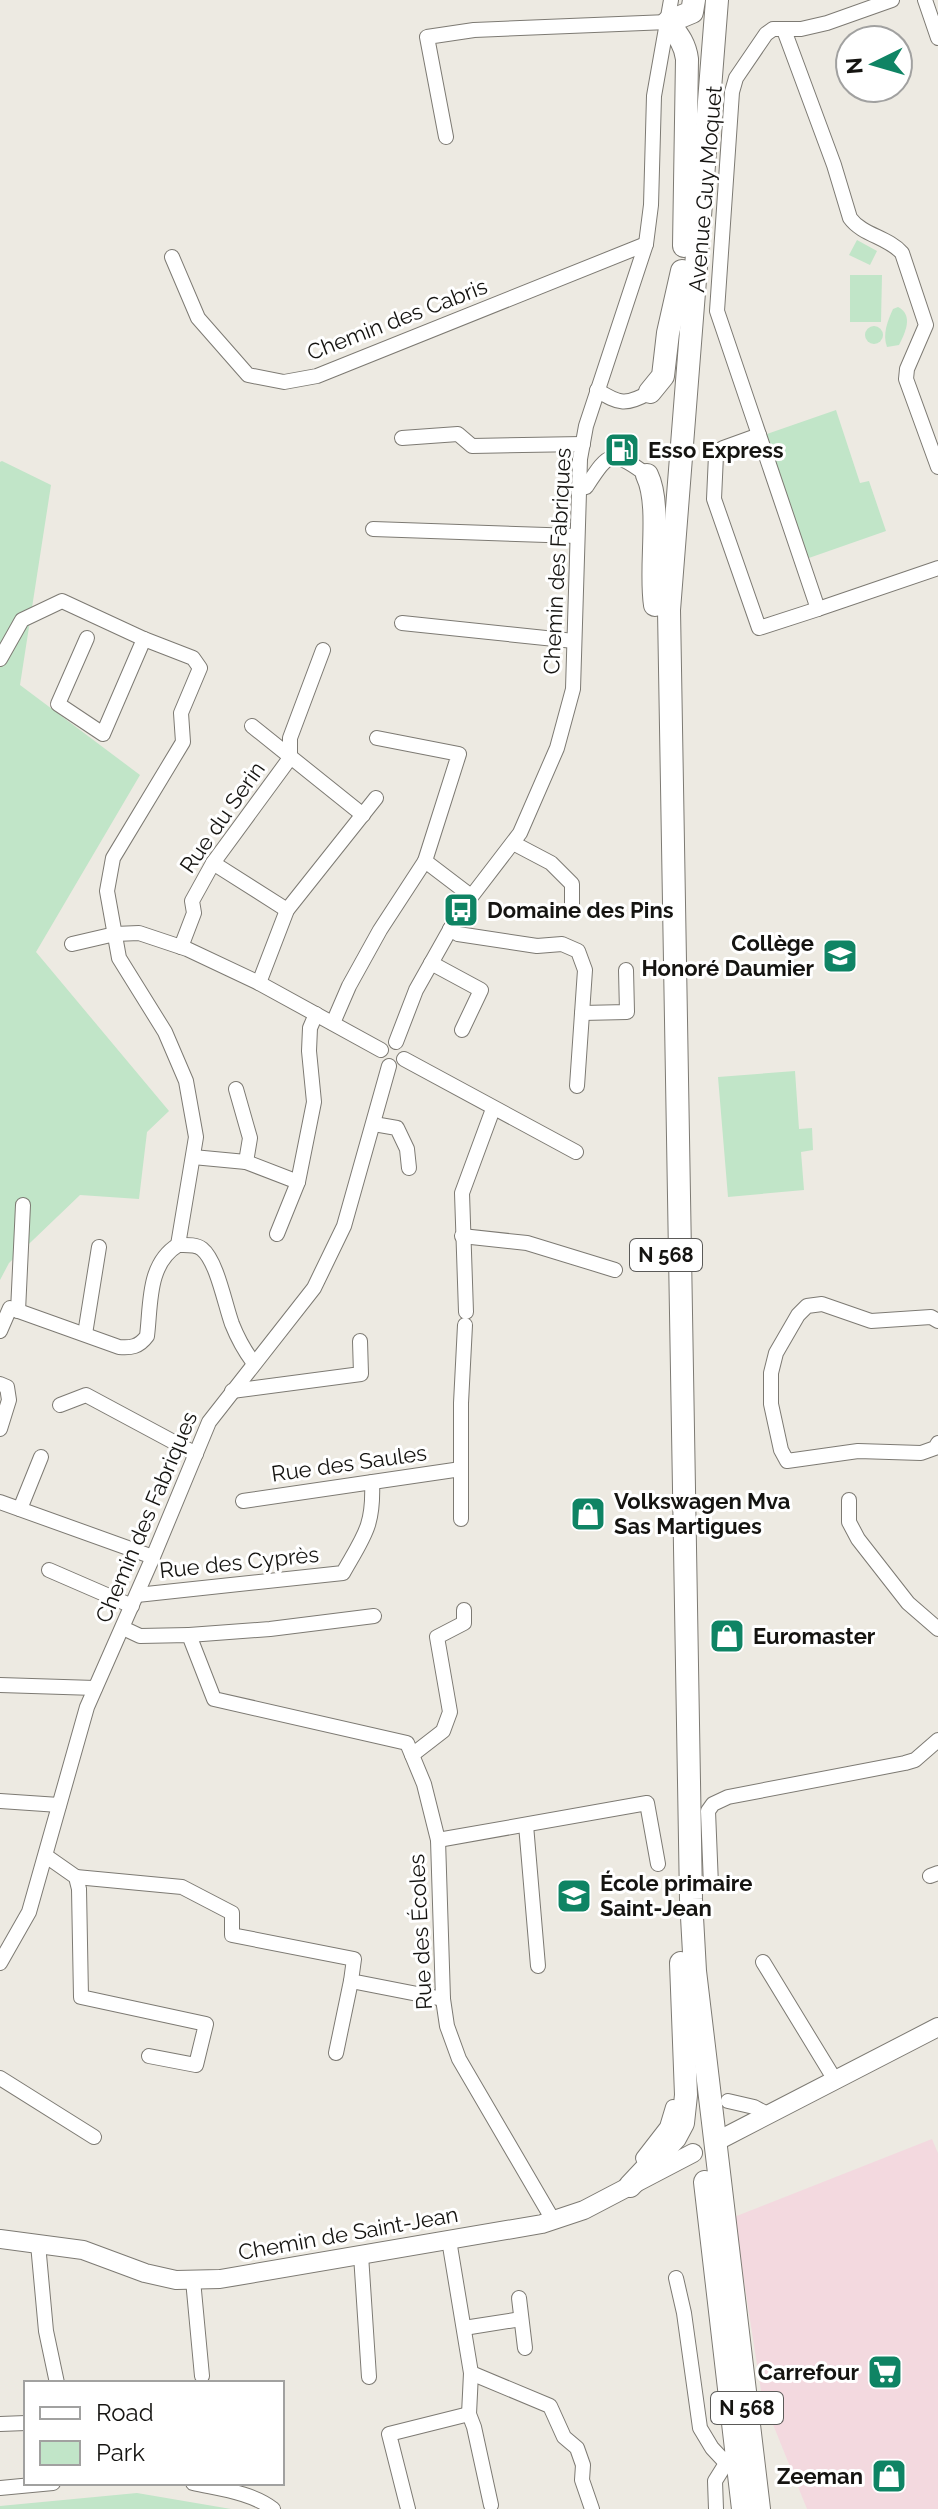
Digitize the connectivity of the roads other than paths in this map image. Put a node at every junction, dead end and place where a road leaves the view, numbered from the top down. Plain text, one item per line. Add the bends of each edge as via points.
1 (694, 0) edge
2 (704, 0) edge
3 (717, 0) edge
4 (892, 0) edge
5 (925, 0) edge
6 (670, 11) edge
7 (784, 30) junction
8 (938, 38) edge
9 (446, 137) dead end
10 (646, 244) junction
11 (684, 246) junction
12 (172, 257) dead end
13 (682, 271) junction
14 (597, 390) junction
15 (650, 392) joint
16 (759, 435) junction
17 (402, 438) dead end
18 (583, 444) junction
19 (938, 467) edge
20 (647, 475) joint
21 (579, 488) junction
22 (373, 529) dead end
23 (577, 536) junction
24 (938, 568) edge
25 (655, 605) junction
26 (818, 609) junction
27 (402, 623) dead end
28 (87, 638) dead end
29 (144, 639) junction
30 (574, 641) junction
31 (323, 650) dead end
32 (0, 659) edge
33 (252, 726) dead end
34 (377, 738) dead end
35 (290, 758) junction
36 (376, 798) dead end
37 (363, 815) junction
38 (513, 843) junction
39 (425, 861) junction
40 (213, 863) junction
41 (471, 896) junction
42 (287, 910) junction
43 (572, 910) dead end
44 (450, 929) junction
45 (115, 934) junction
46 (72, 944) dead end
47 (181, 947) junction
48 (431, 963) junction
49 (626, 970) dead end
50 (259, 983) junction
51 (582, 1013) junction
52 (316, 1014) junction
53 (333, 1023) junction
54 (462, 1030) dead end
55 (396, 1042) junction
56 (381, 1050) junction
57 (404, 1059) junction
58 (389, 1066) junction
59 (577, 1086) dead end
60 (236, 1089) dead end
61 (493, 1109) junction
62 (374, 1124) junction
63 (576, 1152) dead end
64 (193, 1157) junction
65 (246, 1162) junction
66 (409, 1168) dead end
67 (298, 1182) junction
68 (23, 1205) dead end
69 (277, 1234) dead end
70 (462, 1236) junction
71 (178, 1245) junction
72 (99, 1247) dead end
73 (615, 1270) dead end
74 (14, 1309) junction
75 (938, 1321) edge
76 (0, 1331) edge
77 (85, 1334) junction
78 (360, 1341) dead end
79 (253, 1362) junction
80 (0, 1384) edge
81 (232, 1391) junction
82 (60, 1405) dead end
83 (0, 1429) edge
84 (938, 1443) edge
85 (196, 1454) junction
86 (41, 1457) dead end
87 (461, 1469) junction
88 (372, 1482) junction
89 (849, 1500) dead end
90 (243, 1501) dead end
91 (0, 1502) edge
92 (20, 1509) junction
93 (461, 1519) dead end
94 (153, 1557) junction
95 (49, 1570) dead end
96 (134, 1601) junction
97 (464, 1610) dead end
98 (374, 1616) dead end
99 (123, 1628) junction
100 (938, 1629) edge
101 (189, 1635) junction
102 (0, 1685) edge
103 (95, 1688) junction
104 (938, 1740) edge
105 (412, 1755) junction
106 (0, 1801) edge
107 (59, 1805) junction
108 (526, 1825) junction
109 (438, 1840) junction
110 (46, 1856) junction
111 (658, 1864) dead end
112 (76, 1877) junction
113 (711, 1885) dead end
114 (1, 1961) edge
115 (763, 1962) dead end
116 (681, 1963) junction
117 (538, 1966) dead end
118 (351, 1981) junction
119 (443, 1999) junction
120 (938, 2027) edge
121 (336, 2053) dead end
122 (149, 2056) dead end
123 (0, 2078) edge
124 (835, 2080) junction
125 (728, 2101) dead end
126 (673, 2107) dead end
127 (769, 2115) junction
128 (94, 2137) dead end
129 (723, 2138) dead end
130 (693, 2153) dead end
131 (625, 2189) junction
132 (553, 2220) junction
133 (0, 2239) edge
134 (449, 2240) junction
135 (38, 2244) junction
136 (361, 2255) junction
137 (676, 2278) dead end
138 (193, 2280) junction
139 (519, 2298) dead end
140 (735, 2307) junction
141 (521, 2319) junction
142 (464, 2328) junction
143 (525, 2348) dead end
144 (471, 2373) junction
145 (202, 2376) dead end
146 (369, 2377) dead end
147 (57, 2381) edge
148 (469, 2414) junction
149 (24, 2423) edge
150 (0, 2424) edge
151 (731, 2455) junction
152 (32, 2485) edge
153 (202, 2485) edge
154 (0, 2488) edge
155 (491, 2505) dead end
156 (273, 2509) edge
157 (408, 2509) edge
158 (592, 2509) edge
159 (716, 2509) edge
160 (743, 2509) edge
161 (759, 2509) edge
162 (768, 2509) edge

1 - 6 highway via 692,12
2 - 11 highway, N 568
3 - 140 highway, N 568 via 669,610 669,695 691,1899
4 - 7 street, Avenue Guy Moquet via 827,23
5 - 8 street
6 - 9 street via 427,37
6 - 10 street, Chemin des Fabriques via 654,96
6 - 11 highway via 687,59
7 - 16 street, Avenue Guy Moquet via 766,34 732,92 717,311
7 - 19 street via 852,222 902,253 926,325 906,379
10 - 12 street, Chemin des Cabris via 317,376 284,382 248,375 198,318
10 - 14 street, Chemin des Fabriques
11 - 13 highway, N 568
13 - 15 highway via 663,376
13 - 25 highway, N 568
14 - 15 street via 613,401 632,402
14 - 18 street, Chemin des Fabriques
16 - 26 street, Avenue Guy Moquet
16 - 26 street via 716,455 714,499 759,628
17 - 18 street via 458,434 472,446
18 - 21 street, Chemin des Fabriques
20 - 21 street via 628,460 614,457 601,462 586,487
20 - 25 highway via 654,489
21 - 23 street, Chemin des Fabriques
22 - 23 street
23 - 30 street, Chemin des Fabriques
24 - 26 street
25 - 116 highway, N 568
27 - 30 street
28 - 29 street via 58,704 103,734
29 - 32 street via 62,601 22,620
29 - 45 street via 193,658 200,668 181,713 183,742 113,858 107,891
30 - 38 street, Chemin des Fabriques via 573,689 557,748
31 - 35 street via 290,738
33 - 35 street
34 - 39 street via 459,754
35 - 37 street
35 - 40 street, Rue du Serin
36 - 37 street
37 - 42 street
38 - 41 street, Chemin des Fabriques
38 - 43 street via 551,863 572,884
39 - 41 street
39 - 53 street via 380,930
40 - 42 street
40 - 47 street, Rue du Serin via 192,901 194,913
41 - 44 street, Chemin des Fabriques
42 - 50 street
44 - 48 street, Chemin des Fabriques
44 - 51 street via 537,946 562,944 578,951 585,970
45 - 46 street
45 - 47 street via 139,933
45 - 64 street via 119,958 165,1032 186,1081 196,1137
47 - 50 street
48 - 54 street via 481,990
48 - 55 street, Chemin des Fabriques
49 - 51 street via 627,1012
50 - 52 street
51 - 59 street
52 - 53 street
52 - 67 street via 309,1051 314,1102
53 - 56 street
55 - 56 street
55 - 57 street via 404,1048
56 - 58 street
57 - 58 street
57 - 61 street
58 - 62 street, Chemin des Fabriques
60 - 65 street via 250,1138
61 - 63 street
61 - 70 street via 462,1193
62 - 66 street via 397,1128
62 - 79 street, Chemin des Fabriques via 344,1226 314,1288
64 - 65 street
64 - 71 street
65 - 67 street
67 - 69 street
68 - 74 street
70 - 73 street via 527,1243
70 - 87 street
71 - 77 street via 154,1277 142,1344 119,1347
71 - 79 street via 201,1248 211,1261 232,1324
72 - 77 street
74 - 76 street
74 - 77 street
75 - 84 street via 871,1321 822,1304 807,1306 776,1353 771,1404 787,1461 858,1451 921,1453
78 - 81 street via 361,1374
79 - 81 street, Chemin des Fabriques
80 - 83 street via 7,1387 9,1400
81 - 85 street, Chemin des Fabriques via 209,1422
82 - 85 street via 86,1395
85 - 94 street, Chemin des Fabriques
86 - 92 street
87 - 88 street, Rue des Saules
87 - 93 street
88 - 90 street, Rue des Saules
88 - 96 street, Rue des Cyprès via 373,1511 343,1573
89 - 100 street via 849,1522 858,1539 908,1603
91 - 92 street
92 - 94 street
94 - 96 street, Chemin des Fabriques
95 - 96 street
96 - 99 street, Chemin des Fabriques
97 - 105 street via 464,1623 437,1637 450,1712 443,1731
98 - 101 street
99 - 101 street via 140,1636
99 - 103 street, Chemin des Fabriques
101 - 105 street via 214,1699 407,1743
102 - 103 street
103 - 107 street, Chemin des Fabriques
104 - 113 street via 905,1763 713,1804 708,1811
105 - 109 street
106 - 107 street
107 - 110 street, Chemin des Fabriques
108 - 109 street, Rue des Écoles
108 - 111 street, Rue des Écoles via 647,1803
108 - 117 street
109 - 119 street, Rue des Écoles
110 - 112 street
110 - 114 street, Chemin des Fabriques via 29,1912
112 - 118 street via 182,1887 232,1913 232,1935 354,1959
112 - 122 street via 81,1997 206,2024 196,2065
115 - 124 street
116 - 131 highway via 683,2123 665,2150
116 - 151 highway, N 568
118 - 119 street
118 - 121 street
119 - 132 street, Rue des Écoles via 459,2059
120 - 124 main road
123 - 128 street
124 - 127 main road
125 - 127 street
126 - 131 street via 667,2127 632,2171
127 - 129 main road
130 - 131 main road, Chemin de Saint-Jean
131 - 132 main road, Chemin de Saint-Jean
132 - 134 main road, Chemin de Saint-Jean
133 - 135 main road, Chemin de Saint-Jean
134 - 136 main road, Chemin de Saint-Jean
134 - 142 street
135 - 138 main road, Chemin de Saint-Jean via 83,2250 145,2273
135 - 147 street
136 - 138 main road, Chemin de Saint-Jean
136 - 146 street
137 - 151 street via 700,2428 712,2448
138 - 145 street
139 - 141 street
140 - 161 highway, N 568
140 - 162 highway via 750,2369
141 - 142 street
141 - 143 street
142 - 144 street
144 - 148 street
144 - 158 street via 550,2406 564,2437 577,2448
148 - 155 street
148 - 157 street via 389,2434
149 - 150 street
151 - 159 street via 715,2481
151 - 160 highway, N 568
152 - 154 street
153 - 156 street

